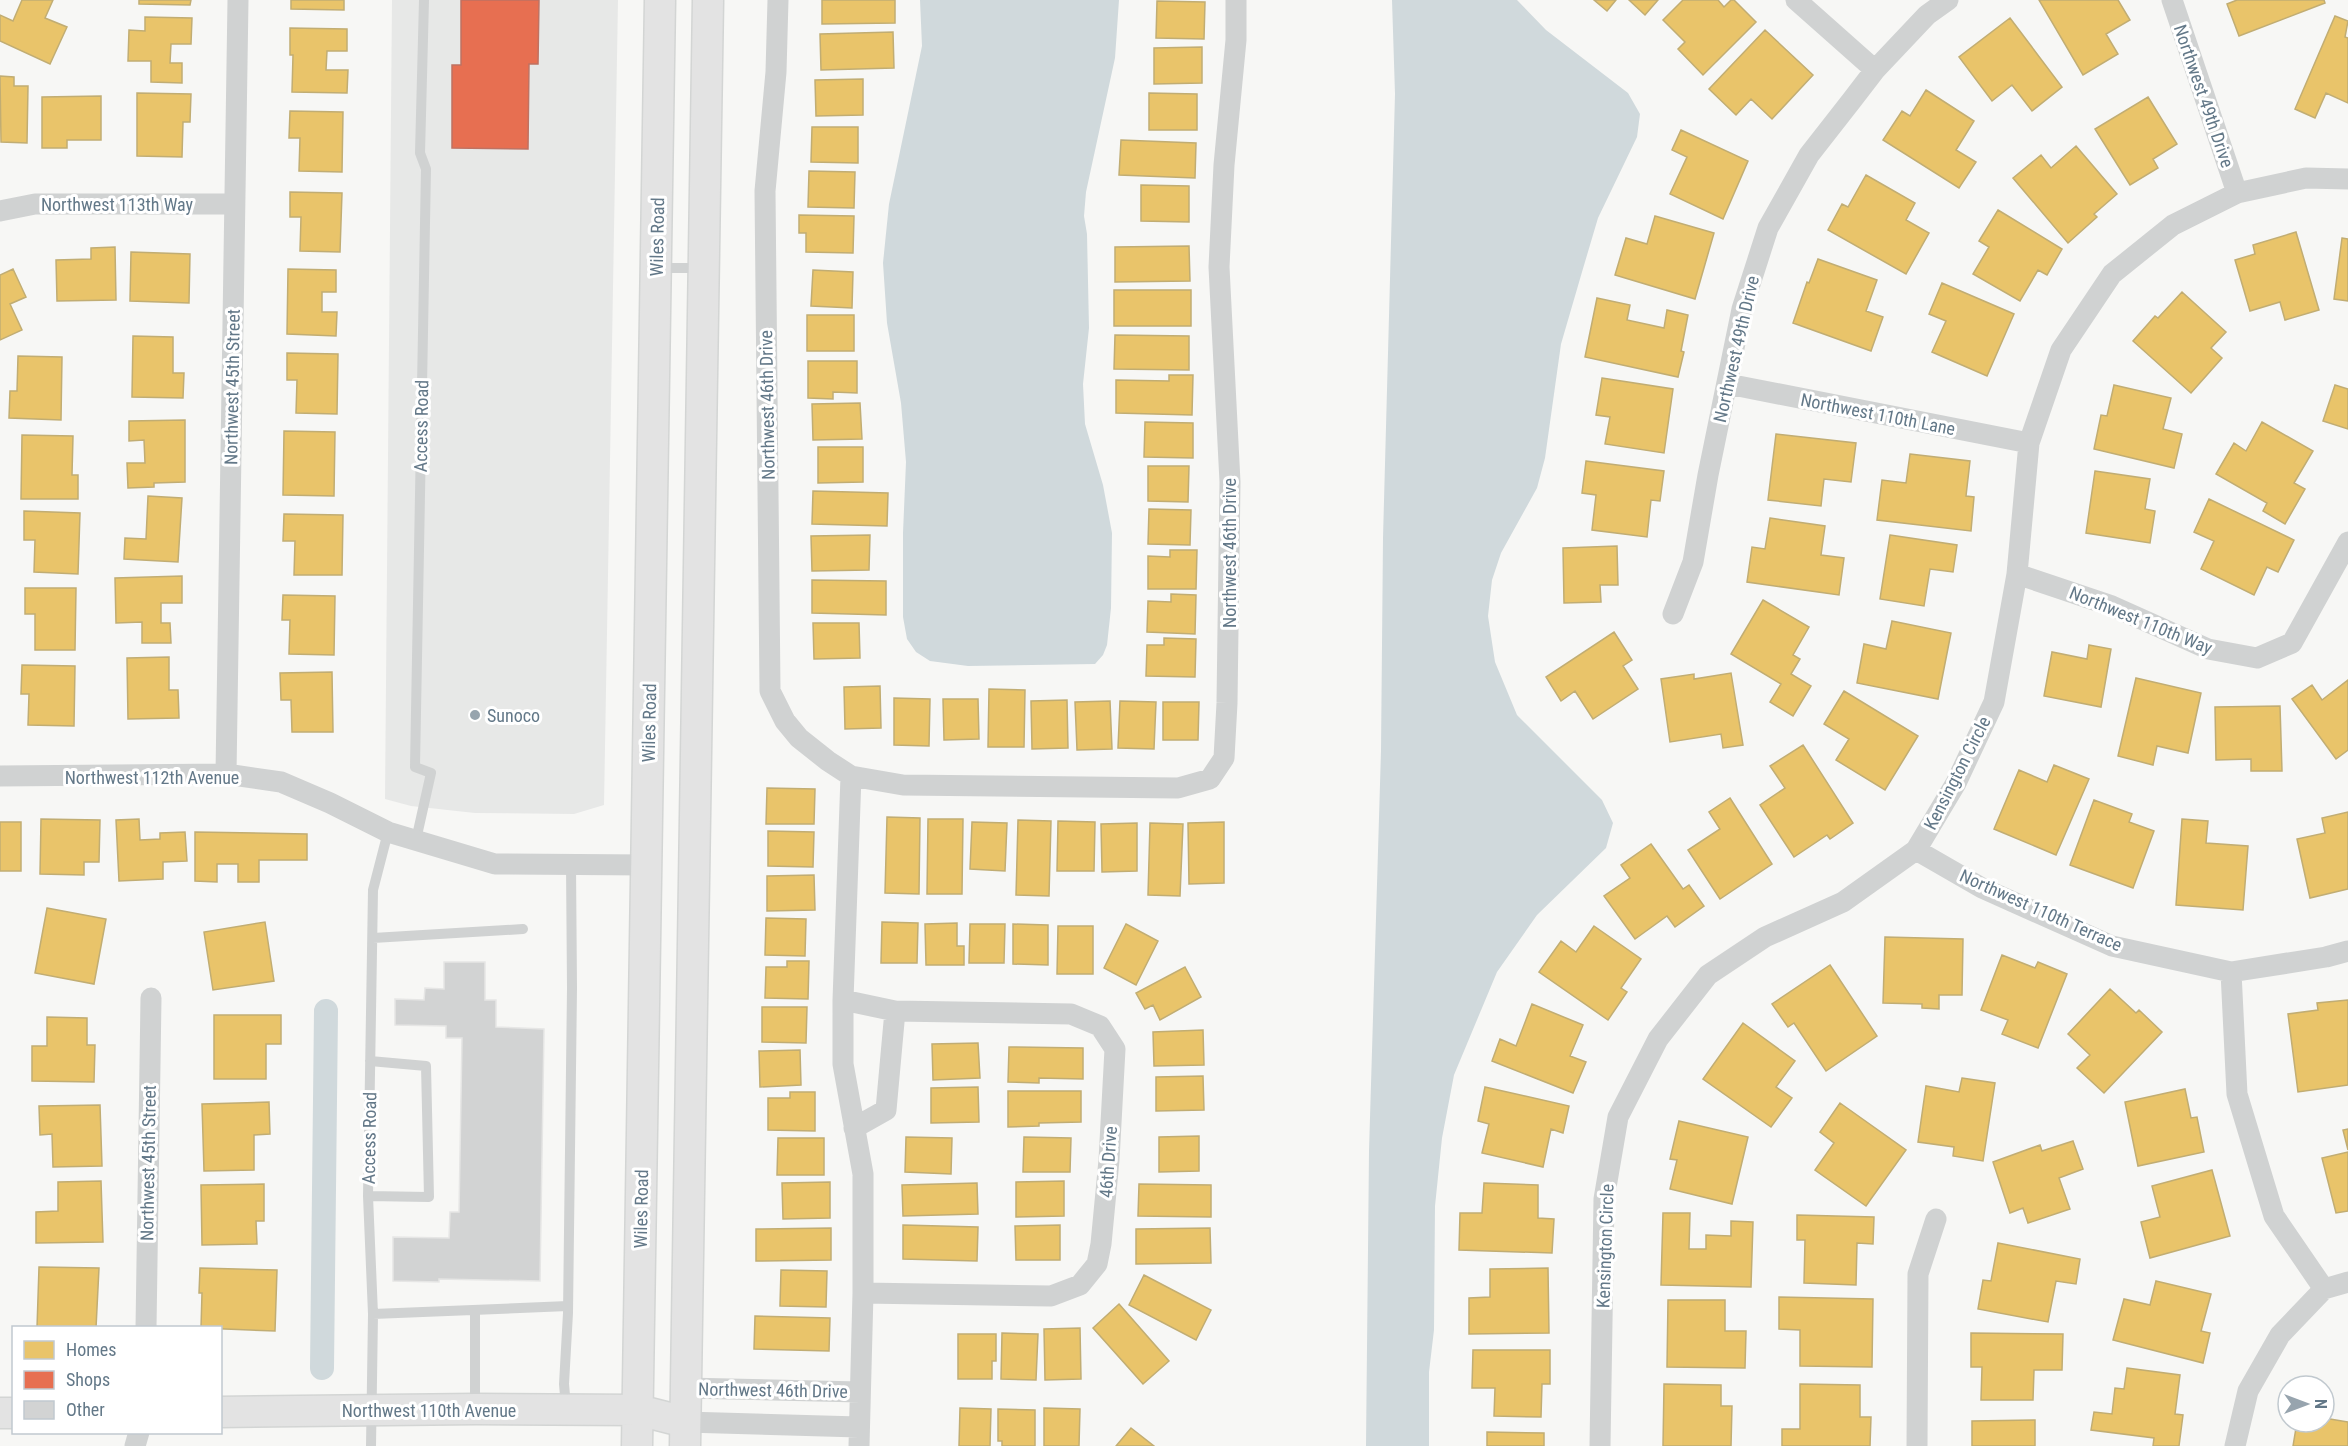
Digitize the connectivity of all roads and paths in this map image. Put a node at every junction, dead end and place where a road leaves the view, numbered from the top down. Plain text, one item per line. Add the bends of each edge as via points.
1 (238, 0) edge
2 (424, 0) edge
3 (660, 0) edge
4 (708, 0) edge
5 (778, 0) edge
6 (1236, 0) edge
7 (1797, 0) edge
8 (1948, 0) edge
9 (2172, 0) edge
10 (1875, 70) junction
11 (2348, 180) edge
12 (2237, 193) junction
13 (234, 204) junction
14 (0, 211) edge
15 (656, 268) junction
16 (703, 268) junction
17 (1728, 384) junction
18 (2029, 443) junction
19 (2348, 542) edge
20 (2017, 573) junction
21 (1673, 614) dead end
22 (226, 774) junction
23 (0, 776) edge
24 (851, 776) junction
25 (388, 832) junction
26 (416, 840) junction
27 (1916, 850) junction
28 (572, 865) junction
29 (647, 865) junction
30 (693, 924) junction
31 (523, 928) dead end
32 (373, 938) junction
33 (2348, 951) edge
34 (2231, 972) junction
35 (151, 998) dead end
36 (843, 1000) junction
37 (895, 1011) junction
38 (370, 1061) junction
39 (854, 1128) junction
40 (368, 1196) junction
41 (1936, 1219) dead end
42 (2348, 1282) edge
43 (2324, 1289) junction
44 (863, 1293) junction
45 (568, 1306) junction
46 (474, 1311) junction
47 (373, 1314) junction
48 (146, 1326) edge
49 (685, 1388) junction
50 (860, 1392) junction
51 (476, 1409) junction
52 (370, 1410) junction
53 (566, 1410) junction
54 (638, 1410) junction
55 (222, 1412) edge
56 (685, 1434) edge
57 (859, 1437) edge
58 (371, 1446) edge
59 (637, 1446) edge
60 (1600, 1446) edge
61 (1917, 1446) edge
62 (2235, 1446) edge

1 - 13 street, Northwest 45th Street
2 - 26 lane, Access Road via 420,153 426,169 415,767 431,773
3 - 15 main road, Wiles Road
4 - 16 main road
5 - 24 street, Northwest 46th Drive via 765,191 770,691 799,738
6 - 24 street, Northwest 46th Drive via 1219,267 1230,482 1224,759 1210,779 1178,788 903,785
7 - 10 street
8 - 10 street, Northwest 49th Drive via 1928,15
9 - 12 street, Northwest 49th Drive
10 - 17 street, Northwest 49th Drive via 1809,155 1768,228 1742,309
11 - 12 street, Kensington Circle via 2306,178
12 - 18 street, Kensington Circle via 2173,225 2112,274 2061,350
13 - 14 street, Northwest 113th Way via 35,204
13 - 22 street, Northwest 45th Street
15 - 16 lane
15 - 29 main road, Wiles Road
16 - 30 main road
17 - 18 street, Northwest 110th Lane
17 - 21 street, Northwest 49th Drive via 1693,562
18 - 20 street, Kensington Circle
19 - 20 street, Northwest 110th Way via 2292,643 2257,658 2208,649 2112,606
20 - 27 street, Kensington Circle via 1994,702 1956,783
22 - 23 street, Northwest 112th Avenue
22 - 25 street, Northwest 112th Avenue via 281,782
24 - 36 street
25 - 26 street, Northwest 112th Avenue
25 - 32 lane, Access Road via 373,890
26 - 28 street, Northwest 112th Avenue via 495,864
27 - 34 street, Northwest 110th Terrace via 1982,888 2112,946
27 - 60 street, Kensington Circle via 1843,902 1766,937 1708,975 1658,1039 1618,1117 1604,1199
28 - 29 street, Northwest 112th Avenue
28 - 45 lane
29 - 30 main road via 676,893
29 - 54 main road, Wiles Road
30 - 49 main road
31 - 32 lane
32 - 38 lane, Access Road
33 - 34 street, Northwest 110th Terrace
34 - 43 street via 2237,1094 2274,1216
35 - 48 street, Northwest 45th Street
36 - 37 street, 46th Drive
36 - 39 street via 843,1064
37 - 39 street via 886,1110
37 - 44 street, 46th Drive via 1071,1014 1100,1026 1114,1049 1101,1244 1097,1264 1080,1285 1051,1296
38 - 40 lane, Access Road
38 - 40 lane via 426,1066 429,1197
39 - 44 street via 863,1174
40 - 47 lane, Access Road
41 - 61 street via 1918,1274
42 - 43 street
43 - 62 street via 2280,1335 2248,1391
44 - 50 street
45 - 46 lane
45 - 53 lane
46 - 47 lane
46 - 51 lane
47 - 52 lane, Access Road
49 - 50 street, Northwest 46th Drive
49 - 54 main road, Northwest 110th Avenue
49 - 56 main road
50 - 57 street
51 - 52 main road, Northwest 110th Avenue
51 - 53 main road, Northwest 110th Avenue
52 - 55 main road, Northwest 110th Avenue
52 - 58 lane, Access Road
53 - 54 main road, Northwest 110th Avenue
54 - 56 main road, Northwest 110th Avenue
54 - 59 main road, Wiles Road
56 - 57 street, Northwest 46th Drive

